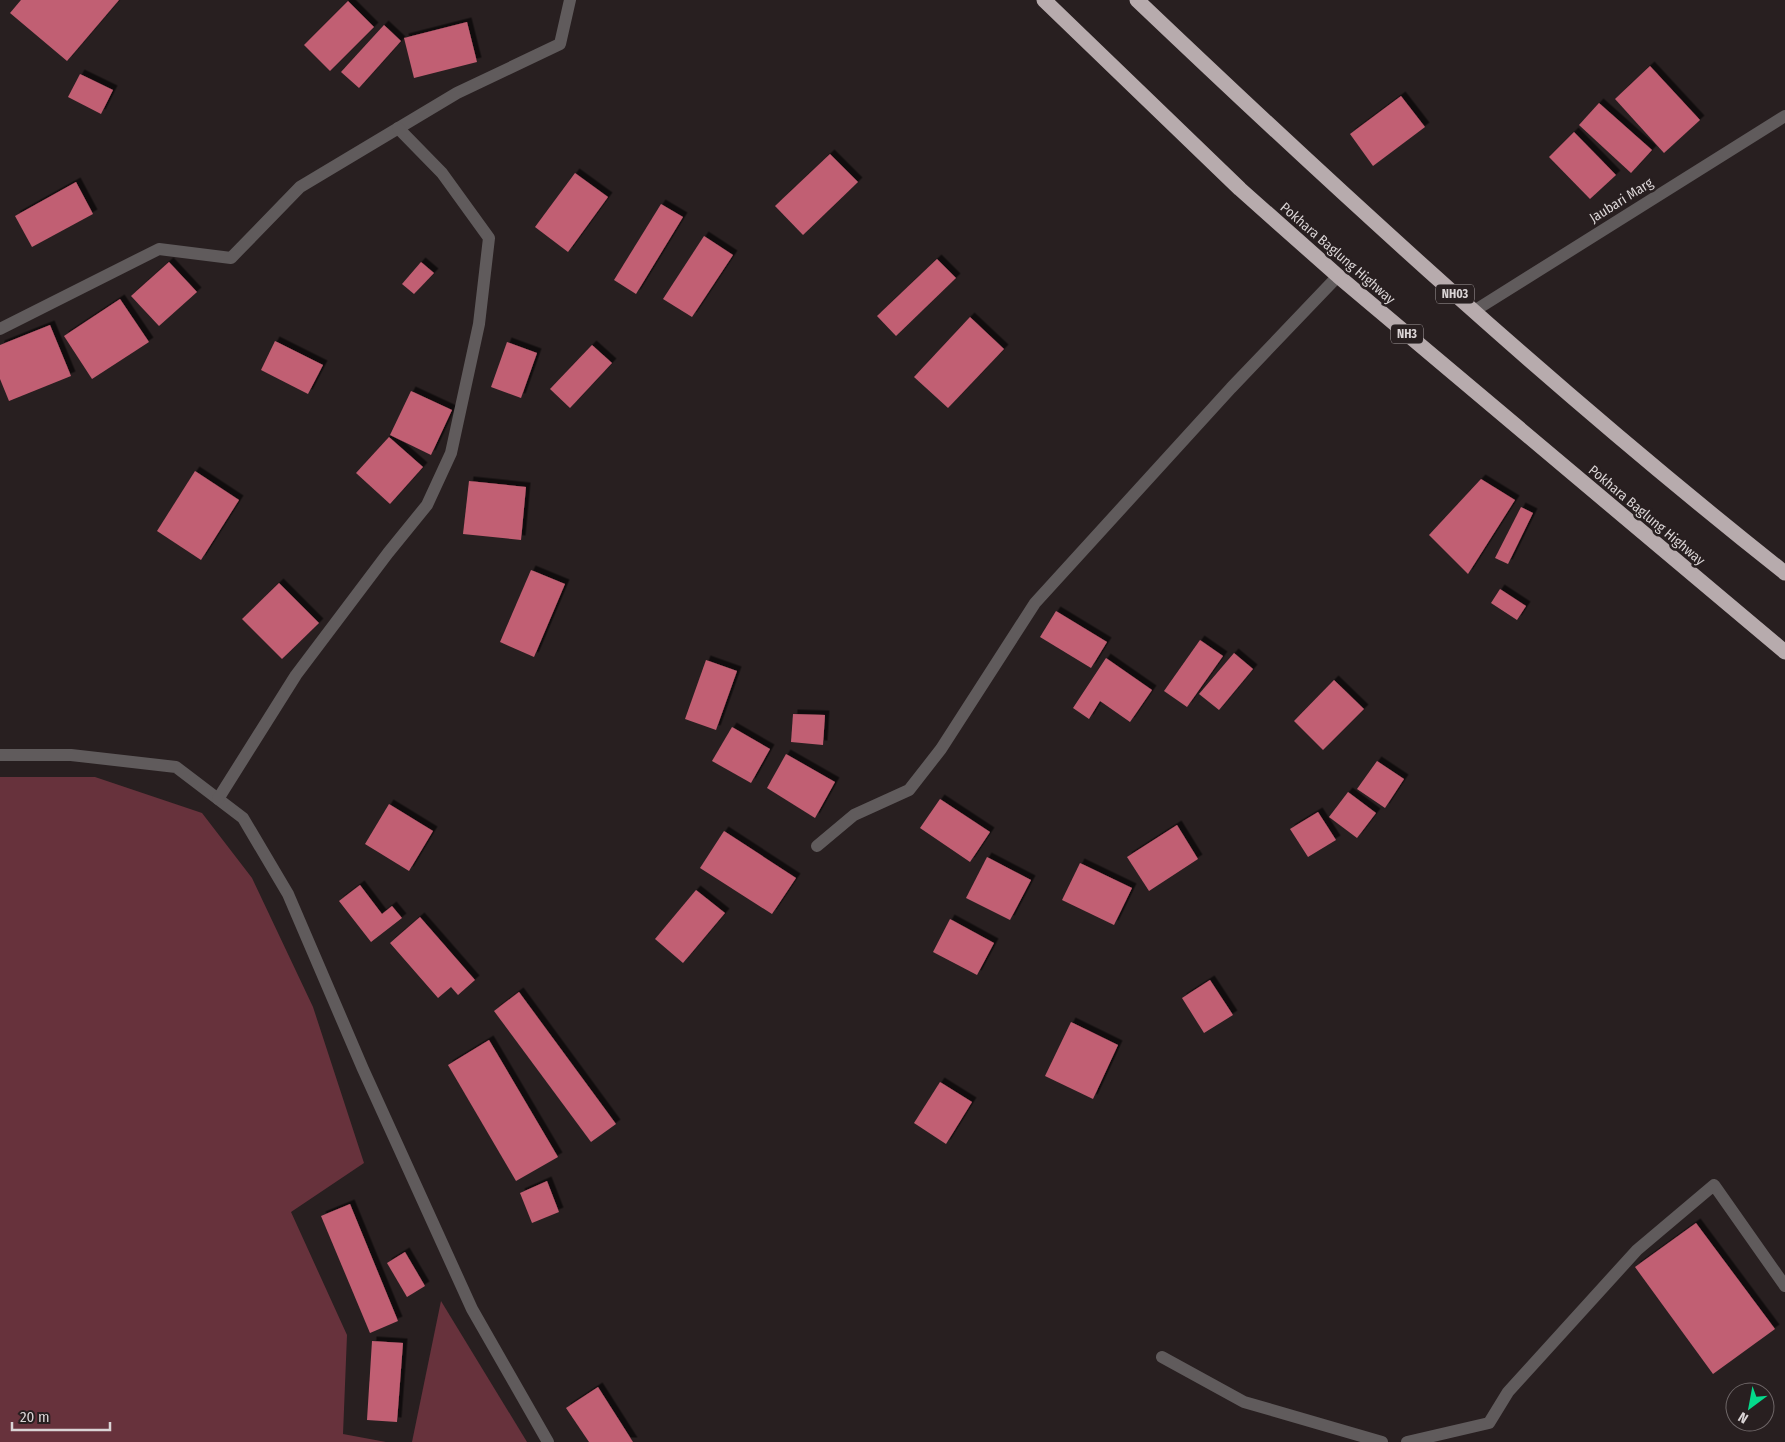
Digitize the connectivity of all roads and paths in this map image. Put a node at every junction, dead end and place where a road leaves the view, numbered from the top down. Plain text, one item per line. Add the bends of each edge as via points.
1 (570, 0) edge
2 (1044, 0) edge
3 (1137, 0) edge
4 (1785, 116) edge
5 (398, 128) junction
6 (1338, 276) junction
7 (1474, 311) junction
8 (0, 329) edge
9 (1785, 573) edge
10 (1785, 652) edge
11 (0, 755) edge
12 (218, 799) junction
13 (817, 846) dead end
14 (1785, 1286) edge
15 (1162, 1357) dead end
16 (548, 1442) edge
17 (1382, 1442) edge
18 (1407, 1442) edge

1 - 5 street via 560,44 457,93
2 - 6 highway, Pokhara Baglung Highway / NH3 via 1240,189
3 - 7 highway, NH03
4 - 7 street, Jaubari Marg
5 - 8 street via 300,187 231,258 159,249
5 - 12 street via 442,174 489,238 479,324 451,453 427,505 296,675
6 - 10 highway, Pokhara Baglung Highway / NH3
6 - 13 street via 1224,395 1035,603 941,749 910,790 854,815
7 - 9 highway, NH03 via 1677,487
11 - 12 street via 71,755 176,767
12 - 16 street via 243,818 288,894 388,1127 472,1309
14 - 18 street via 1714,1185 1637,1250 1508,1392 1489,1423
15 - 17 street via 1244,1402

